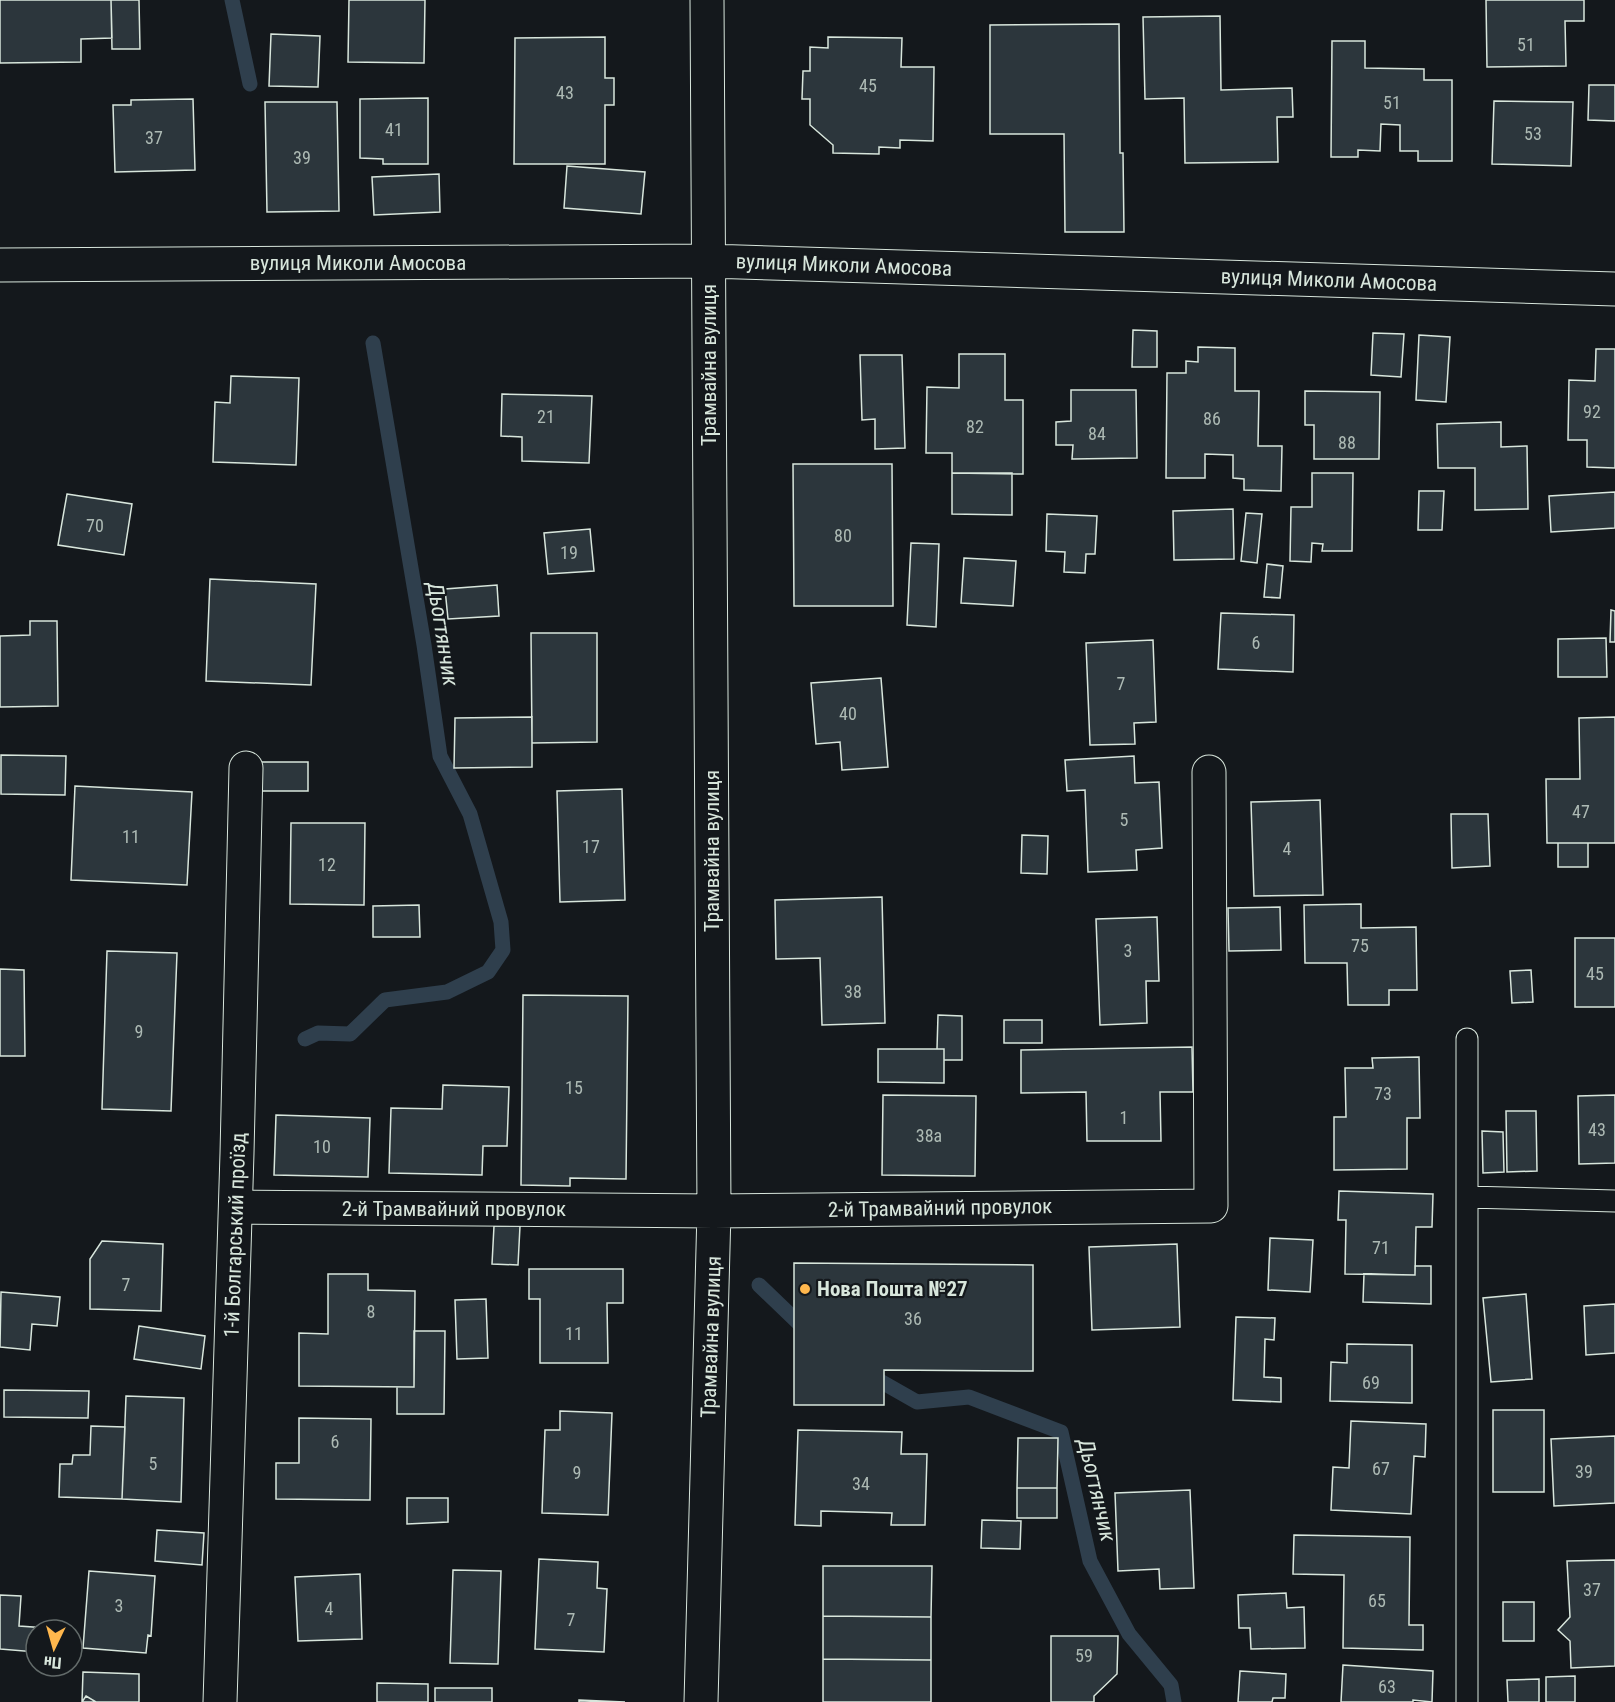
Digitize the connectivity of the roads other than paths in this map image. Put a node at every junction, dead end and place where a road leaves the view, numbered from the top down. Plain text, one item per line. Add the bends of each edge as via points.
1 (707, 0) edge
2 (708, 261) junction
3 (0, 265) edge
4 (1615, 289) edge
5 (246, 768) dead end
6 (1209, 772) dead end
7 (1467, 1039) dead end
8 (1467, 1197) junction
9 (1615, 1201) edge
10 (236, 1207) junction
11 (714, 1211) junction
12 (220, 1702) edge
13 (701, 1702) edge
14 (1467, 1702) edge

1 - 2 street, Трамвайна вулиця
2 - 3 street, вулиця Миколи Амосова
2 - 4 street, вулиця Миколи Амосова
2 - 11 street, Трамвайна вулиця
5 - 10 street, 1-й Болгарський проїзд
6 - 11 street, 2-й Трамвайний провулок via 1211,1206
7 - 8 lane
8 - 9 lane
8 - 14 lane
10 - 11 street, 2-й Трамвайний провулок
10 - 12 street, 1-й Болгарський проїзд
11 - 13 street, Трамвайна вулиця

